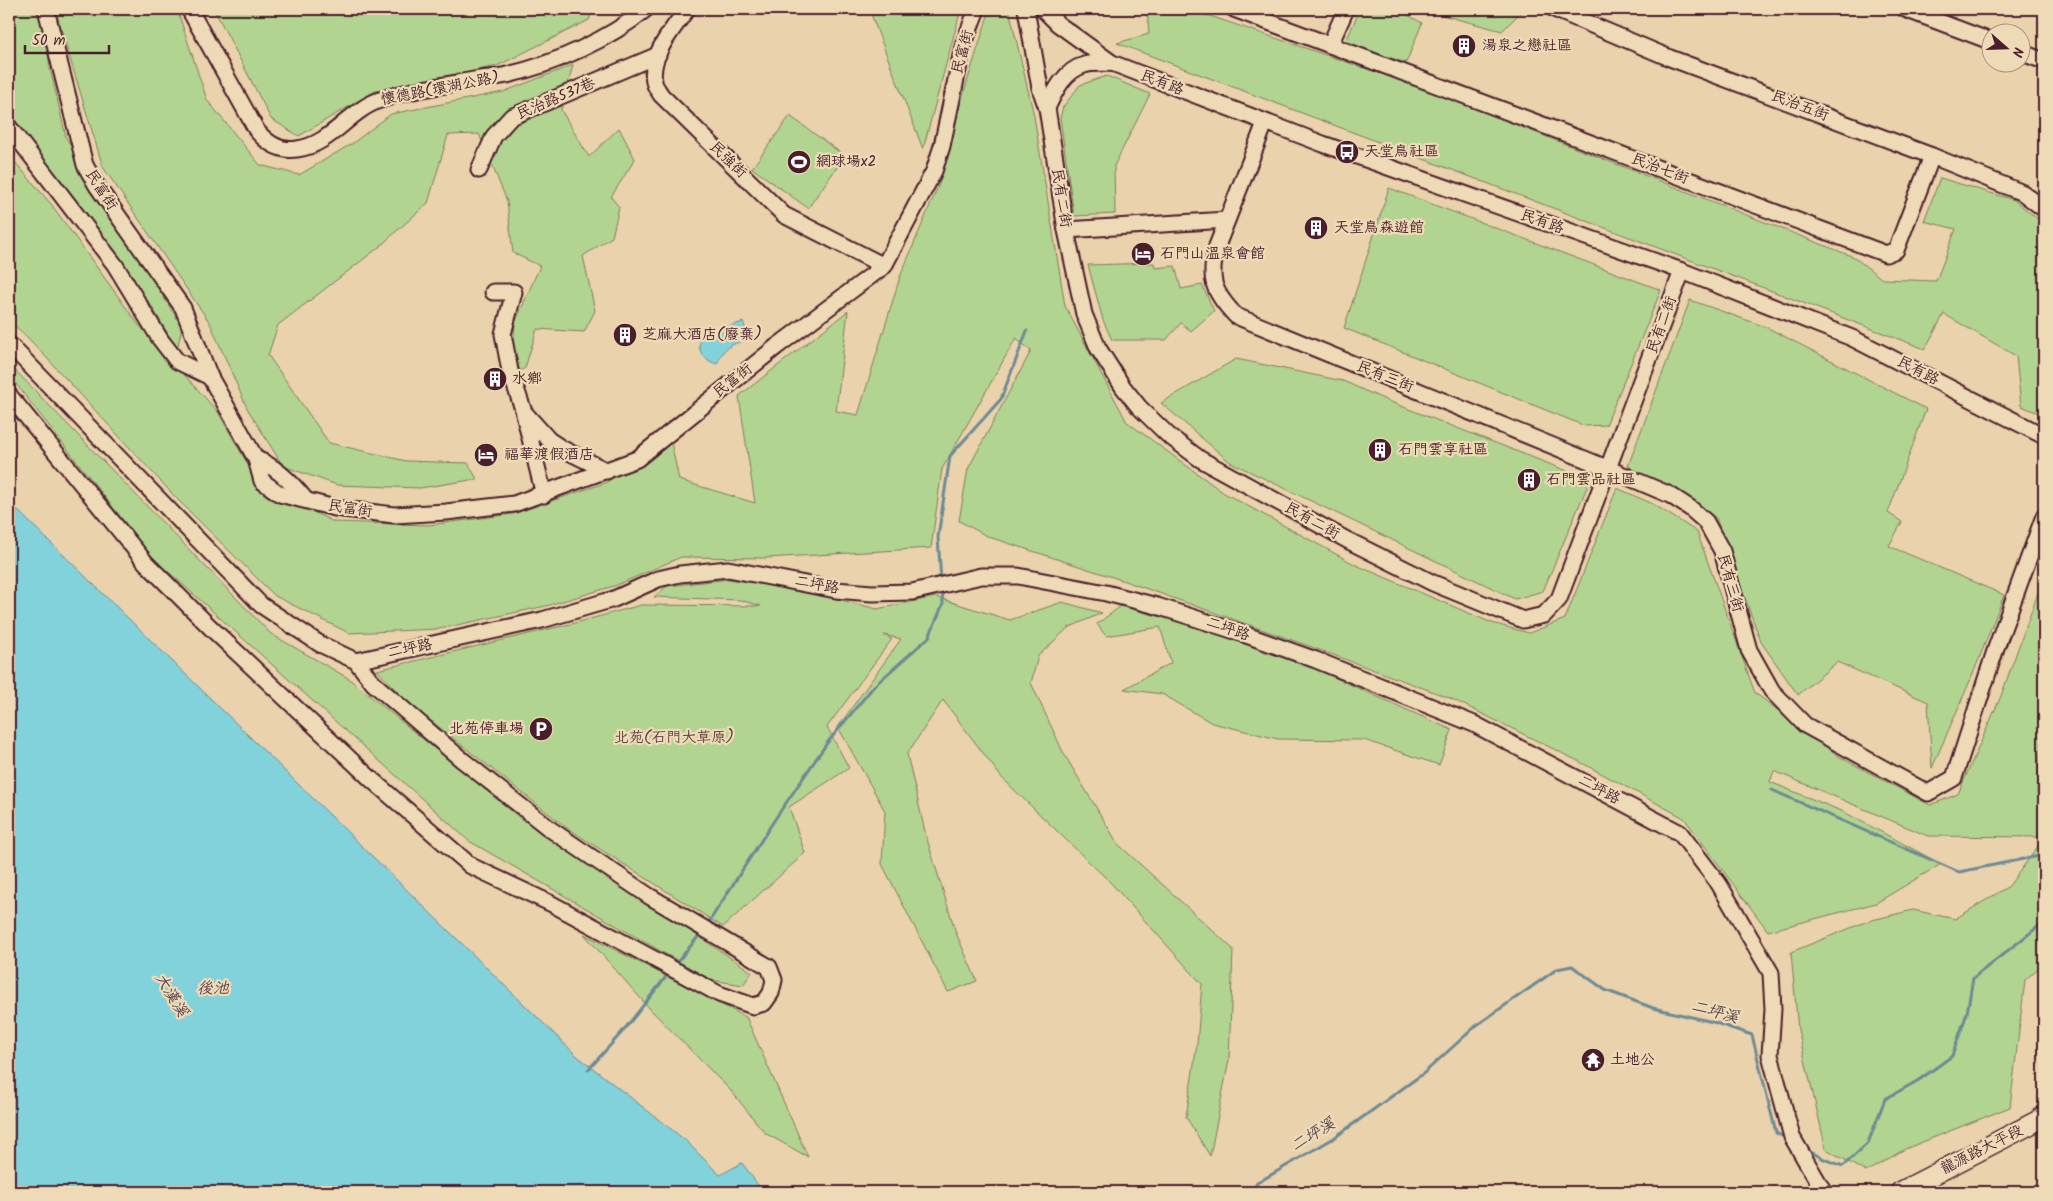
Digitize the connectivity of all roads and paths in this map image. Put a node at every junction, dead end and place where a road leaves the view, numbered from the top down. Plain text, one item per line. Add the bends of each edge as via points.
1 (46, 9) edge
2 (189, 9) edge
3 (631, 9) edge
4 (646, 9) edge
5 (688, 9) edge
6 (977, 9) edge
7 (1026, 9) edge
8 (1043, 9) edge
9 (1234, 9) edge
10 (1346, 9) edge
11 (1554, 9) edge
12 (1905, 9) edge
13 (1980, 37) edge
14 (597, 40) junction
15 (1330, 45) junction
16 (658, 55) junction
17 (2030, 56) edge
18 (2044, 61) edge
19 (1112, 63) junction
20 (1047, 108) junction
21 (1265, 123) junction
22 (9, 127) edge
23 (1932, 156) junction
24 (479, 170) dead end
25 (2044, 209) edge
26 (1227, 220) junction
27 (1066, 230) junction
28 (884, 266) junction
29 (1682, 271) junction
30 (493, 292) dead end
31 (9, 344) edge
32 (210, 376) junction
33 (9, 395) edge
34 (524, 412) junction
35 (2044, 436) edge
36 (1610, 469) junction
37 (607, 471) junction
38 (544, 495) junction
39 (2044, 516) edge
40 (356, 661) junction
41 (2042, 1119) edge
42 (1824, 1192) edge
43 (1900, 1192) edge

1 - 32 street, 民富街 via 85,165 183,308
2 - 14 street, 懷德路(環湖公路) via 265,141 282,149 294,150 306,148 334,132 381,99 506,76 578,51
3 - 14 street, 懷德路(環湖公路)
4 - 14 street, 懷德路(環湖公路)
5 - 16 street, 民強街
6 - 28 street, 民富街 via 963,46 934,171
7 - 20 street, 民有二街 via 1040,88
8 - 19 street, 民有路 via 1058,24
9 - 15 street, 民治七街
10 - 15 street
11 - 23 street, 民治五街 via 1670,58
12 - 13 street
15 - 23 street, 民治七街 via 1886,254 1896,250
16 - 24 street, 民治路537巷 via 511,117 494,136
16 - 28 street, 民強街 via 654,83 661,95 784,215
17 - 18 street
19 - 20 street via 1085,65 1070,73 1055,89
19 - 21 street, 民有路
20 - 27 street, 民有二街
21 - 26 street, 民有三街
21 - 29 street, 民有路
22 - 32 street via 115,265 172,354 178,361
23 - 25 street, 民治五街 via 2023,193
26 - 27 street
26 - 36 street, 民有三街 via 1212,265 1220,300 1236,316
27 - 36 street, 民有二街 via 1084,314 1098,348 1139,407 1168,435 1200,459 1433,584 1523,620 1544,615 1559,599
28 - 37 street, 民富街 via 637,459
29 - 35 street, 民有路 via 1852,338
29 - 36 street, 民有二街
30 - 34 street via 514,292 503,334 510,371
31 - 40 street via 261,605 320,644
32 - 38 street, 民富街 via 256,459 294,484 305,499 335,508 394,515 483,509
33 - 40 street via 153,569 372,779 471,866 552,904 719,994 753,1006 764,1002 771,993 774,980 769,967 649,896 550,830 373,683
34 - 37 street via 549,440
34 - 38 street
36 - 39 street, 民有三街 via 1670,495 1706,522 1722,551 1749,650 1772,691 1805,725 1928,793 1954,778 1996,648
37 - 38 street, 民富街
40 - 42 street, 二坪路 via 542,620 614,599 658,579 728,569 836,590 872,592 912,592 981,576 1018,576 1157,606 1253,637 1474,724 1680,833 1719,884 1771,973 1770,1055 1792,1136
41 - 43 main road, 龍源路大平段

